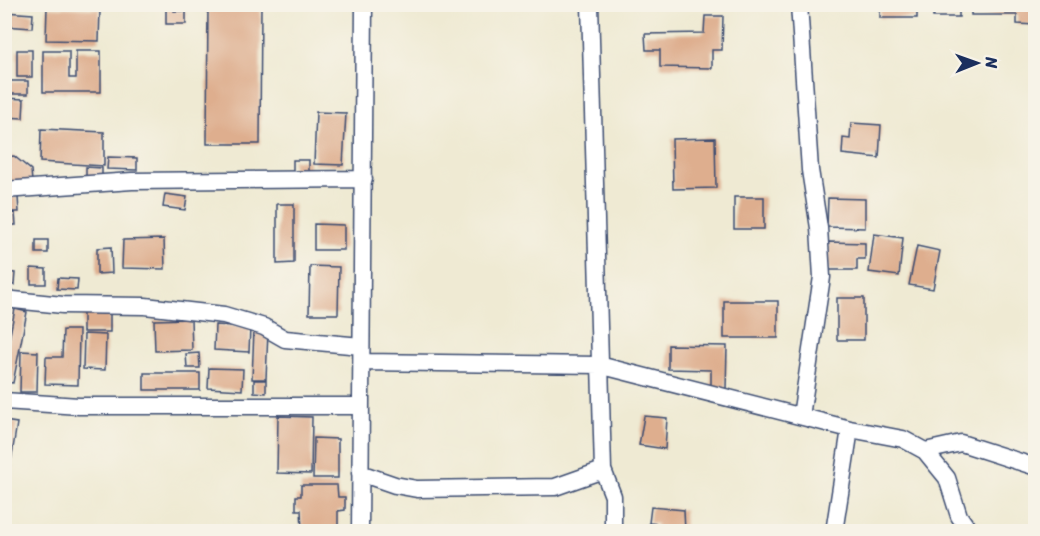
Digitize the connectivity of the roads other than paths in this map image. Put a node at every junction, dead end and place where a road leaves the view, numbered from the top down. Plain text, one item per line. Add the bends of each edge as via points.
1 (364, 4) edge
2 (590, 4) edge
3 (799, 4) edge
4 (364, 179) junction
5 (4, 190) edge
6 (4, 299) edge
7 (362, 354) junction
8 (599, 365) junction
9 (4, 401) edge
10 (360, 406) junction
11 (801, 416) junction
12 (850, 429) junction
13 (925, 451) junction
14 (1035, 467) edge
15 (603, 471) junction
16 (360, 473) junction
17 (360, 531) edge
18 (613, 531) edge
19 (834, 531) edge
20 (970, 531) edge

1 - 4 street
2 - 8 street
3 - 11 street via 822,277
4 - 5 street via 132,181
4 - 7 street
6 - 7 street via 63,305 146,306 224,315 264,327 285,339
7 - 8 street
7 - 10 street
8 - 11 street
8 - 15 street
9 - 10 street via 79,406
10 - 16 street
11 - 12 street
12 - 13 street via 903,439
12 - 19 street
13 - 14 street via 961,443
13 - 20 street via 947,478 959,516
15 - 16 street via 555,487 417,489
15 - 18 street via 613,496
16 - 17 street

